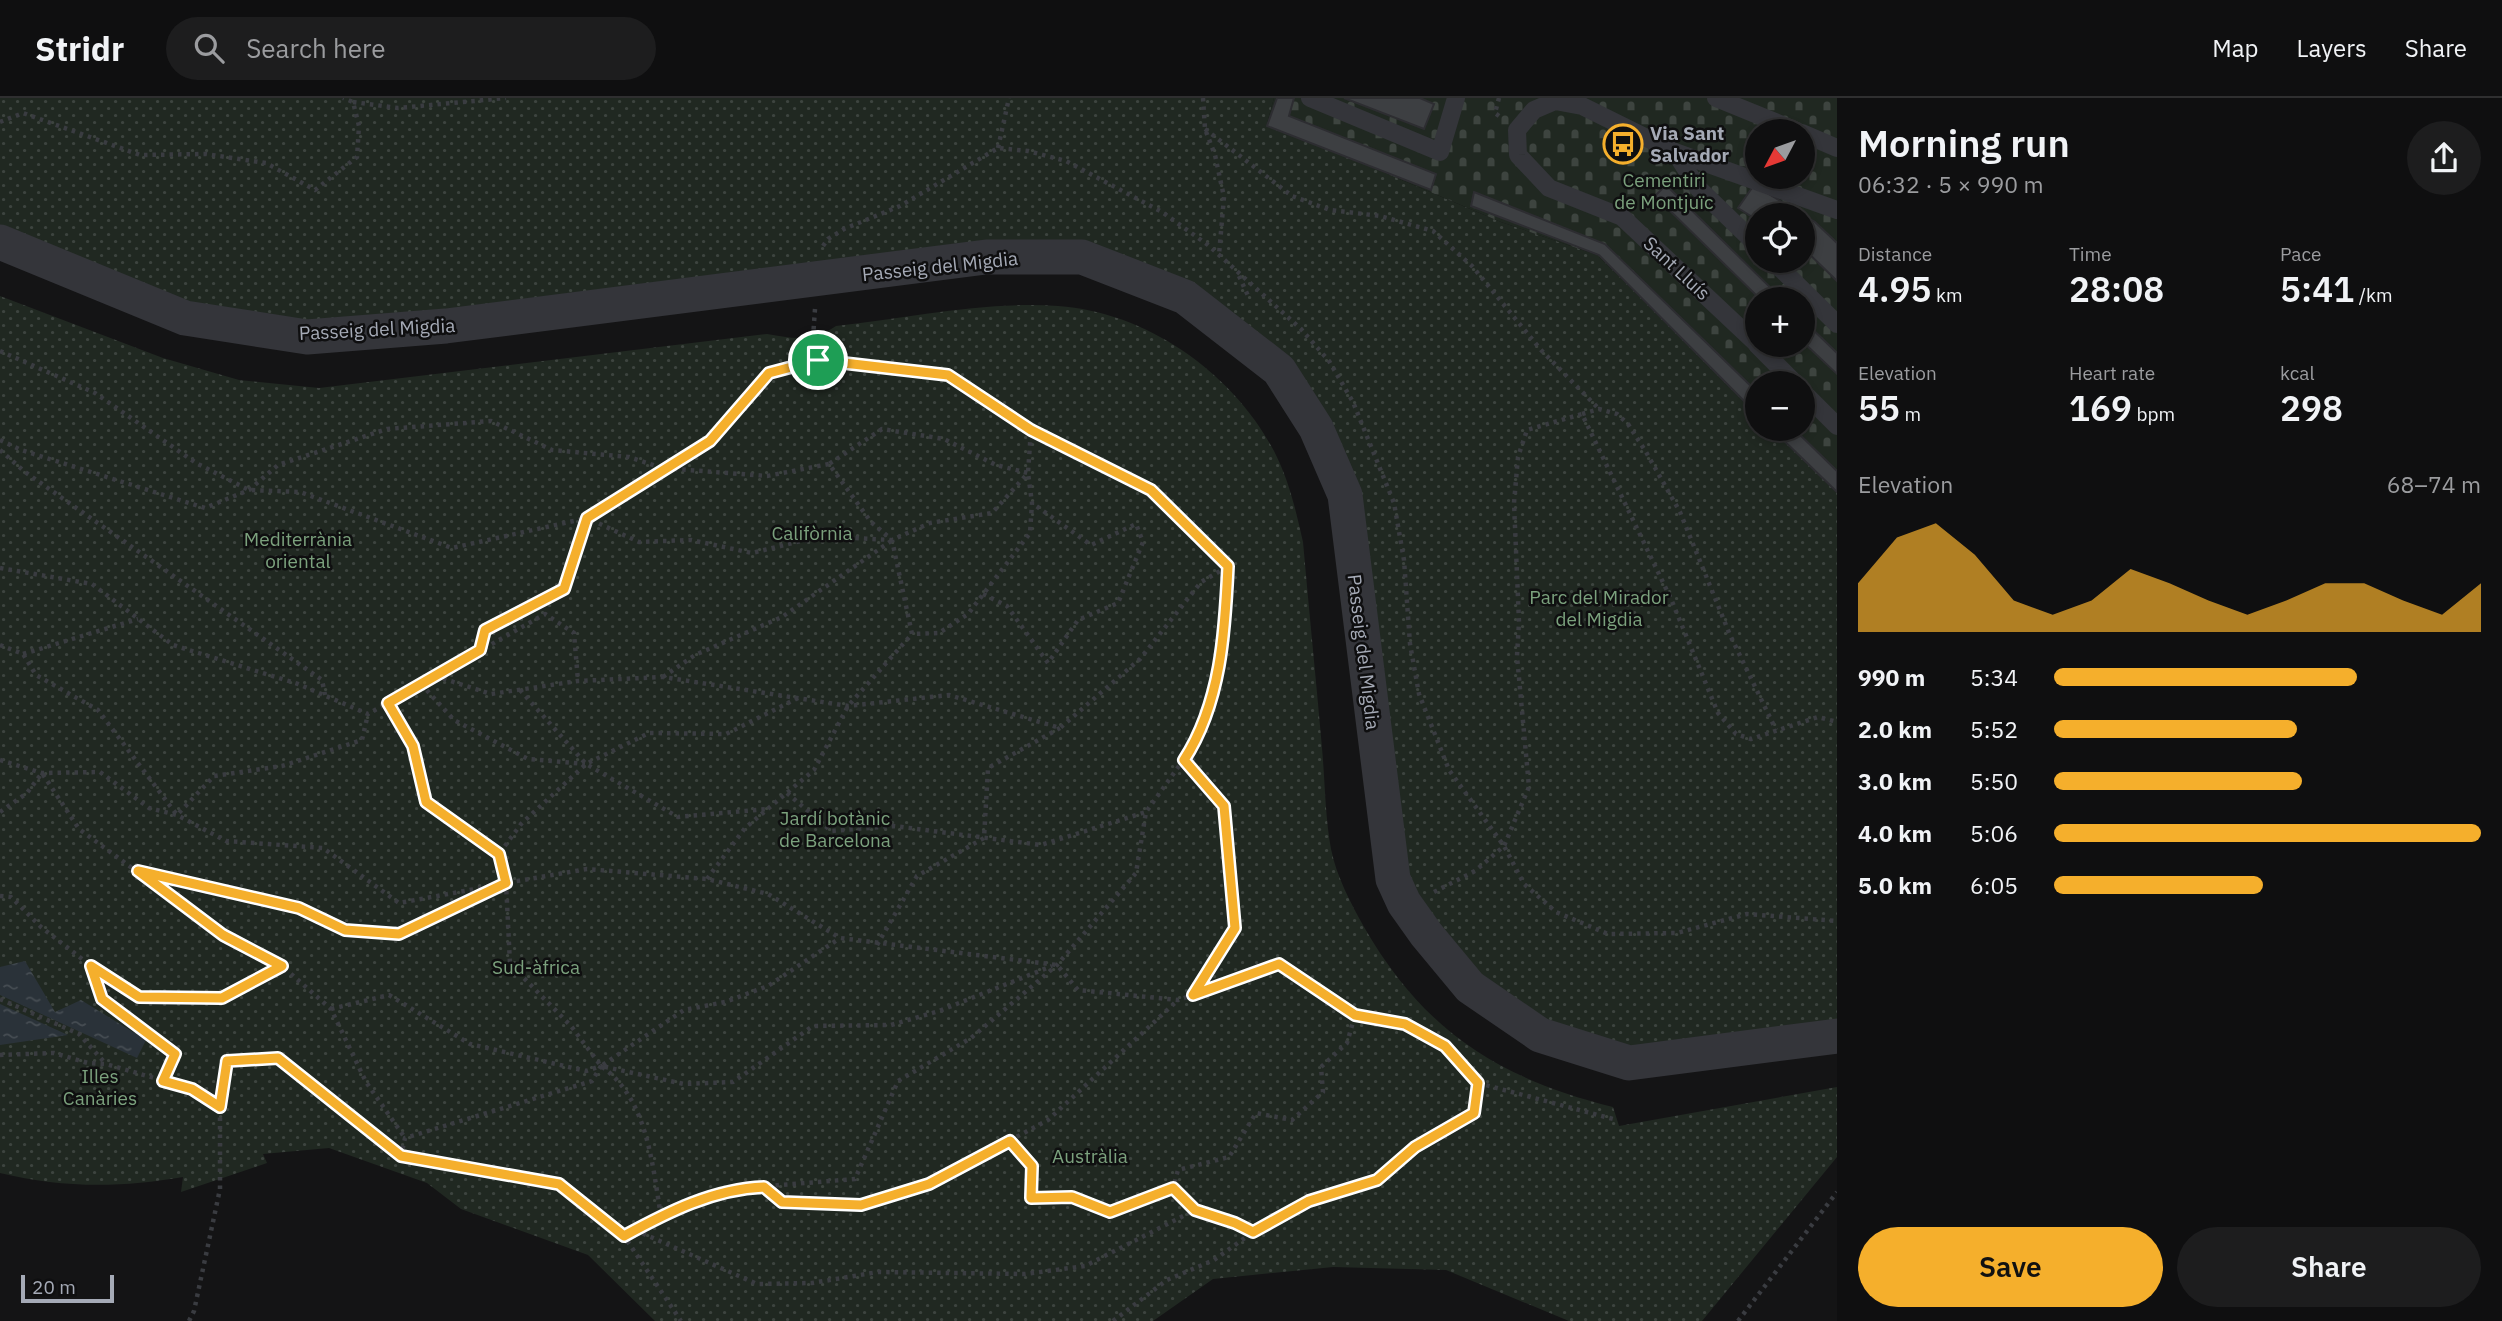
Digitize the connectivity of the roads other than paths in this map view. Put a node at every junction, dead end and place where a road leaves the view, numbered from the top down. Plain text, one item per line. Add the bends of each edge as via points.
1 (1310, 98) edge
2 (1456, 98) edge
3 (1716, 98) edge
4 (1768, 119) edge
5 (1815, 139) edge
6 (1837, 148) edge
7 (1675, 152) junction
8 (1837, 210) edge
9 (1745, 234) edge
10 (0, 242) edge
11 (1785, 273) edge
12 (1837, 324) edge
13 (1745, 334) edge
14 (1769, 357) edge
15 (1783, 371) edge
16 (1815, 404) edge
17 (1837, 426) edge
18 (1837, 1036) edge

1 - 2 lane via 1440,152
3 - 4 lane
5 - 6 lane
7 - 8 lane, Sant Lluís
7 - 9 lane via 1698,187
7 - 13 lane, Sant Lluís via 1582,106 1555,101 1534,110 1517,130 1518,155 1549,188 1622,217
10 - 18 street, Passeig del Migdia via 185,318 307,337 446,326 986,257 1082,257 1185,297 1279,370 1316,428 1345,495 1393,879 1404,903 1470,987 1540,1034 1629,1063
11 - 12 lane
14 - 15 lane, Sant Lluís
16 - 17 lane

